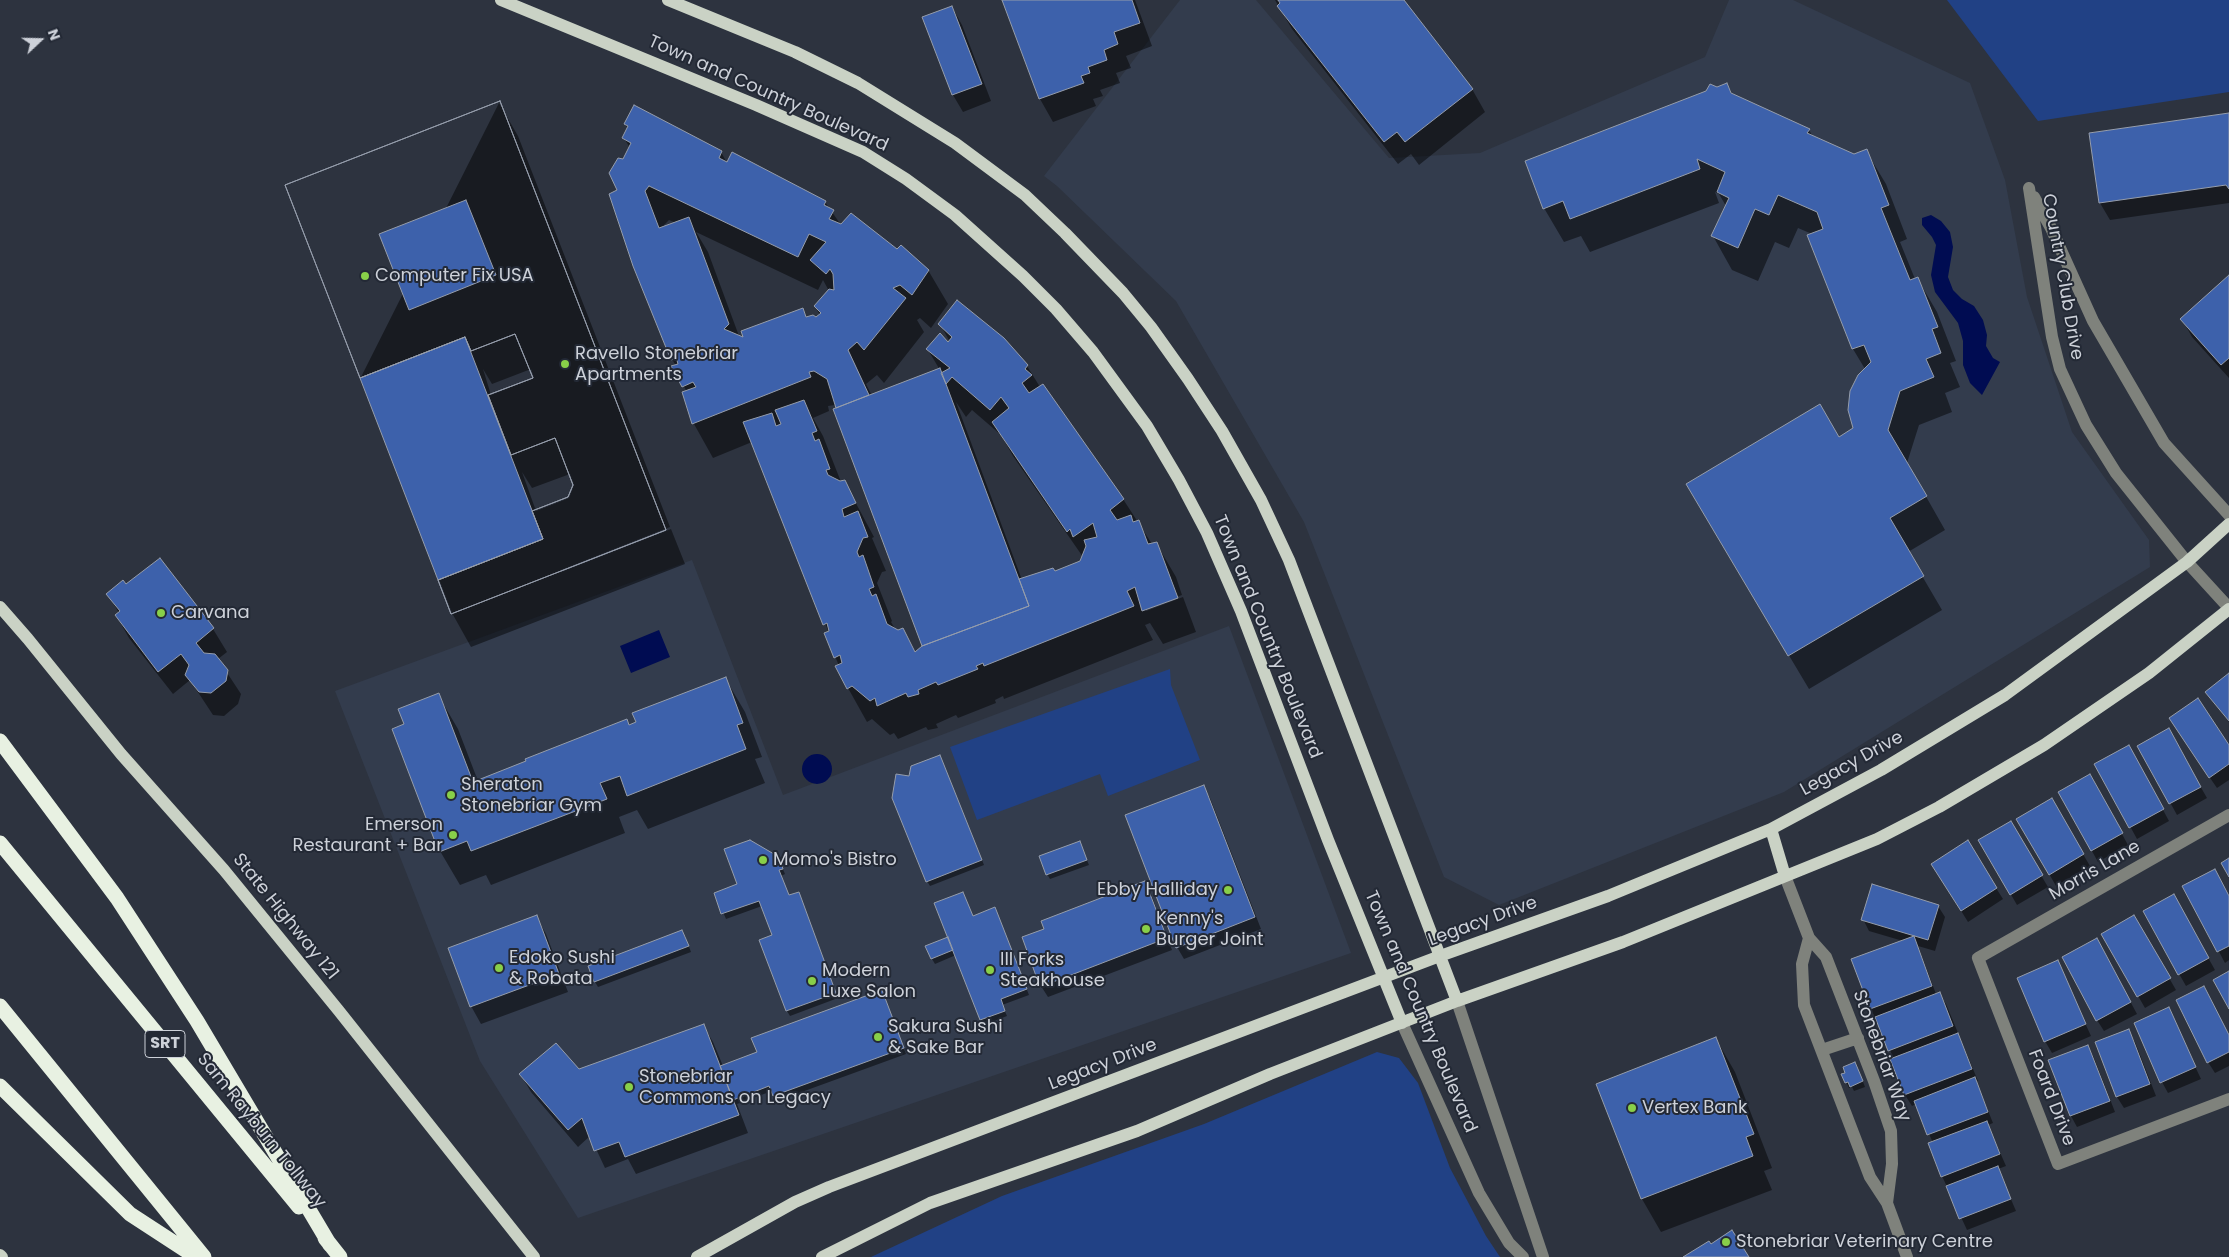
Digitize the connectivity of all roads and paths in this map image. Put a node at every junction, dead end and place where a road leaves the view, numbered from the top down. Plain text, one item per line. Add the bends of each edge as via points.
1 (501, 0) edge
2 (668, 0) edge
3 (2229, 515) edge
4 (2229, 524) edge
5 (2187, 562) junction
6 (0, 607) edge
7 (2229, 609) edge
8 (0, 741) edge
9 (2229, 815) edge
10 (1771, 829) junction
11 (0, 843) edge
12 (1785, 876) junction
13 (1808, 938) junction
14 (1440, 956) junction
15 (1978, 958) joint
16 (1384, 977) junction
17 (1458, 1001) junction
18 (0, 1006) edge
19 (1402, 1023) junction
20 (1858, 1038) junction
21 (1822, 1050) junction
22 (0, 1086) edge
23 (2229, 1099) edge
24 (1887, 1202) junction
25 (330, 1244) junction
26 (524, 1244) junction
27 (196, 1257) edge
28 (204, 1257) edge
29 (340, 1257) edge
30 (526, 1257) edge
31 (534, 1257) edge
32 (697, 1257) edge
33 (822, 1257) edge
34 (1523, 1257) edge
35 (1543, 1257) edge
36 (1906, 1257) edge

1 - 16 main road, Town and Country Boulevard via 863,152 955,216 1056,309 1093,352 1147,426 1198,516 1241,611
2 - 14 main road, Town and Country Boulevard via 795,52 858,83 955,142 1025,195 1092,259 1129,300 1207,406 1276,531
3 - 5 street, Country Club Drive via 2164,443 2092,321 2051,228 2029,188 2060,369 2086,425 2116,473
4 - 5 main road, Legacy Drive
5 - 7 street, Country Club Drive
5 - 10 main road, Legacy Drive via 2005,694 1881,770
6 - 26 main road, State Highway 121 via 121,754 224,870
7 - 12 main road via 2149,673 2044,745 1939,807 1877,839
8 - 25 highway via 117,898 171,980
9 - 15 street, Morris Lane
10 - 12 main road
10 - 14 main road, Legacy Drive via 1608,896
11 - 25 highway, Sam Rayburn Tollway / SRT
12 - 13 street, Stonebriar Way
12 - 17 main road via 1623,942
13 - 20 street, Stonebriar Way via 1826,957
13 - 21 street via 1802,964 1804,1005
14 - 16 main road, Legacy Drive
14 - 17 main road, Town and Country Boulevard
15 - 23 street, Foard Drive via 2058,1164
16 - 19 main road, Town and Country Boulevard
16 - 32 main road, Legacy Drive via 829,1187 795,1202
17 - 19 main road
17 - 35 street, Town and Country Boulevard
18 - 28 highway
19 - 33 main road via 1270,1074 1137,1131 930,1203
19 - 34 street, Town and Country Boulevard via 1479,1193 1509,1243
20 - 21 street
20 - 24 street, Stonebriar Way via 1891,1131 1892,1164
21 - 24 street via 1870,1177
22 - 27 highway via 130,1214
24 - 36 street, Stonebriar Way
25 - 29 highway, Sam Rayburn Tollway / SRT
26 - 30 main road
26 - 31 main road, State Highway 121

